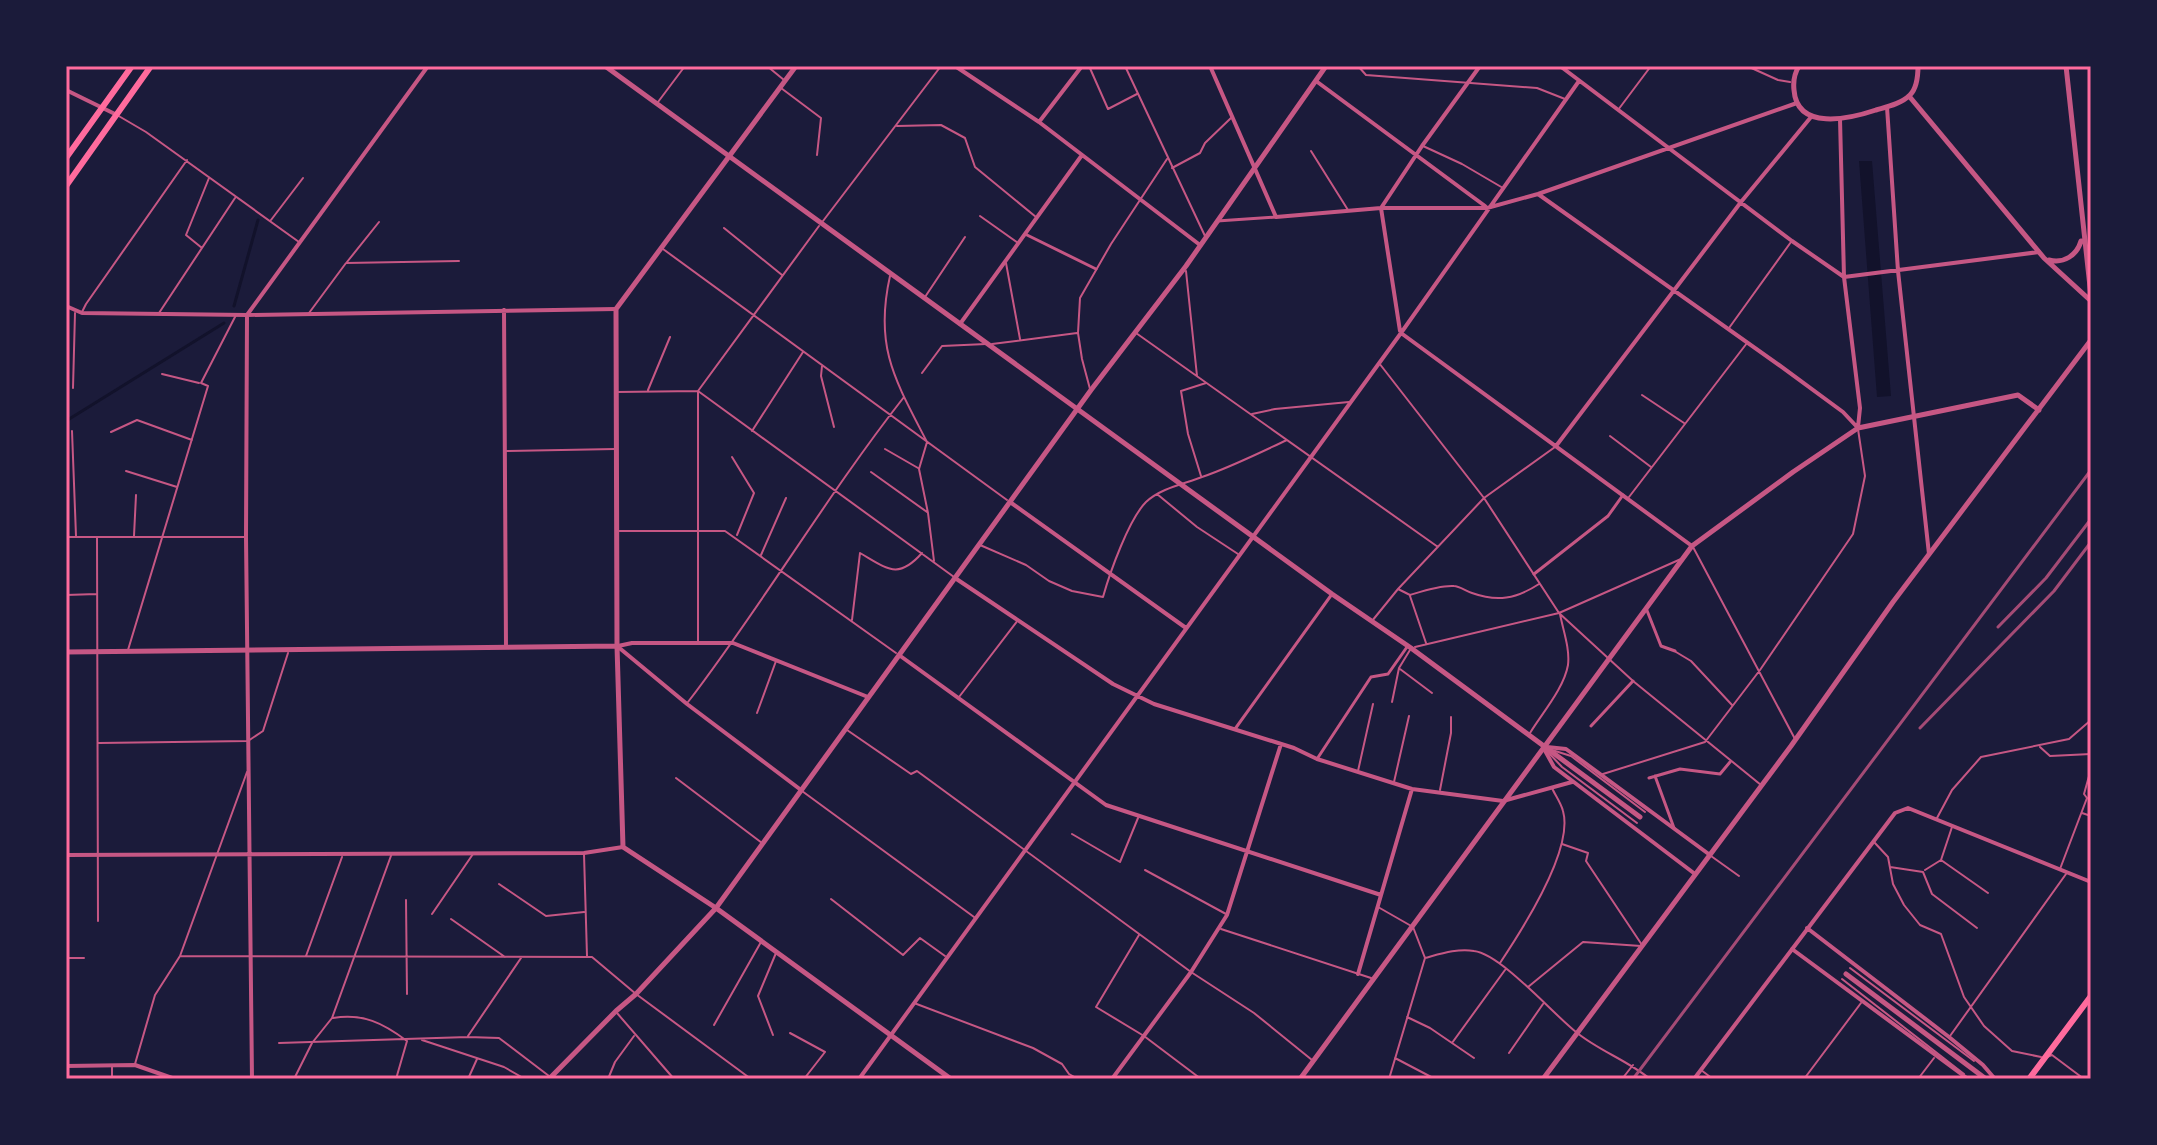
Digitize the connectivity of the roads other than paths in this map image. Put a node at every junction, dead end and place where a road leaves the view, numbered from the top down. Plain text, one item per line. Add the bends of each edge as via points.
1 (132, 66) edge
2 (151, 66) edge
3 (428, 66) edge
4 (605, 66) edge
5 (685, 66) edge
6 (767, 66) edge
7 (796, 66) edge
8 (851, 66) edge
9 (941, 66) edge
10 (955, 66) edge
11 (1082, 66) edge
12 (1089, 66) edge
13 (1125, 66) edge
14 (1210, 66) edge
15 (1326, 66) edge
16 (1358, 66) edge
17 (1480, 66) edge
18 (1560, 66) edge
19 (1651, 66) edge
20 (1747, 66) edge
21 (1799, 66) edge
22 (1918, 66) edge
23 (2066, 66) edge
24 (898, 68) dead end
25 (785, 80) junction
26 (1315, 80) junction
27 (1579, 81) junction
28 (1793, 82) junction
29 (1468, 83) junction
30 (780, 88) junction
31 (66, 90) edge
32 (1137, 94) junction
33 (1909, 96) junction
34 (1566, 99) junction
35 (657, 103) junction
36 (1797, 103) junction
37 (102, 107) junction
38 (1887, 107) junction
39 (1618, 111) junction
40 (117, 115) junction
41 (1233, 116) junction
42 (1811, 117) junction
43 (1840, 119) junction
44 (1039, 122) junction
45 (895, 126) junction
46 (1422, 146) junction
47 (1667, 147) junction
48 (1311, 151) dead end
49 (817, 155) dead end
50 (1082, 155) junction
51 (1416, 155) junction
52 (729, 156) junction
53 (66, 158) edge
54 (1167, 159) junction
55 (187, 160) junction
56 (1255, 167) junction
57 (1172, 168) junction
58 (210, 177) junction
59 (303, 178) dead end
60 (66, 186) edge
61 (1503, 188) junction
62 (1538, 194) junction
63 (236, 196) junction
64 (1142, 201) junction
65 (1741, 202) junction
66 (1381, 208) junction
67 (1487, 208) junction
68 (1348, 211) junction
69 (980, 216) dead end
70 (1037, 217) junction
71 (1276, 217) junction
72 (270, 221) junction
73 (1217, 221) junction
74 (379, 222) dead end
75 (821, 223) junction
76 (724, 228) dead end
77 (1025, 234) junction
78 (965, 237) dead end
79 (1205, 237) junction
80 (2083, 237) junction
81 (1792, 241) junction
82 (300, 243) junction
83 (1019, 243) junction
84 (1200, 245) junction
85 (202, 248) junction
86 (662, 248) junction
87 (2039, 252) junction
88 (2044, 258) junction
89 (459, 261) dead end
90 (1006, 261) junction
91 (346, 263) junction
92 (1186, 266) junction
93 (1096, 269) junction
94 (1898, 271) junction
95 (891, 274) junction
96 (782, 275) junction
97 (1844, 277) junction
98 (1675, 291) junction
99 (924, 298) junction
100 (2091, 298) edge
101 (66, 306) edge
102 (616, 309) junction
103 (504, 310) junction
104 (75, 312) junction
105 (82, 313) junction
106 (159, 314) junction
107 (309, 314) junction
108 (752, 314) junction
109 (236, 315) junction
110 (247, 315) junction
111 (960, 324) junction
112 (1728, 329) junction
113 (1135, 332) junction
114 (1078, 333) junction
115 (1401, 333) junction
116 (670, 337) dead end
117 (1020, 340) junction
118 (2091, 340) edge
119 (1747, 342) junction
120 (988, 344) junction
121 (803, 351) junction
122 (1378, 362) junction
123 (822, 365) junction
124 (922, 373) dead end
125 (162, 374) dead end
126 (1198, 376) junction
127 (201, 383) junction
128 (1207, 383) junction
129 (73, 388) dead end
130 (1091, 390) junction
131 (648, 391) junction
132 (698, 391) junction
133 (617, 392) junction
134 (1642, 395) dead end
135 (904, 397) junction
136 (1350, 401) junction
137 (1077, 409) junction
138 (2039, 410) junction
139 (890, 414) junction
140 (1251, 414) junction
141 (1914, 417) junction
142 (1685, 424) junction
143 (834, 427) dead end
144 (1858, 428) junction
145 (72, 431) dead end
146 (751, 431) junction
147 (111, 432) dead end
148 (1610, 436) dead end
149 (192, 440) junction
150 (1287, 440) junction
151 (927, 442) junction
152 (1556, 446) junction
153 (617, 449) junction
154 (885, 449) dead end
155 (505, 451) junction
156 (1310, 456) junction
157 (732, 457) dead end
158 (1652, 468) junction
159 (919, 469) junction
160 (126, 471) dead end
161 (871, 472) dead end
162 (1202, 478) junction
163 (1182, 484) junction
164 (178, 488) junction
165 (836, 493) junction
166 (1157, 494) junction
167 (136, 495) dead end
168 (1626, 496) junction
169 (786, 498) dead end
170 (1484, 498) junction
171 (1010, 502) junction
172 (928, 513) junction
173 (698, 530) junction
174 (617, 531) junction
175 (1252, 535) junction
176 (66, 537) edge
177 (76, 537) junction
178 (163, 537) junction
179 (246, 537) junction
180 (736, 537) junction
181 (97, 538) junction
182 (133, 538) junction
183 (979, 544) junction
184 (1692, 546) junction
185 (1438, 547) junction
186 (922, 553) junction
187 (1239, 555) junction
188 (761, 556) junction
189 (1930, 557) junction
190 (1682, 558) junction
191 (934, 562) junction
192 (781, 571) junction
193 (1110, 574) junction
194 (1534, 574) junction
195 (955, 578) junction
196 (1540, 583) junction
197 (1398, 589) junction
198 (97, 594) junction
199 (1332, 594) junction
200 (66, 595) edge
201 (1410, 595) junction
202 (1646, 607) junction
203 (1559, 613) junction
204 (1018, 619) junction
205 (852, 621) junction
206 (1371, 622) junction
207 (1186, 628) junction
208 (698, 643) junction
209 (733, 643) junction
210 (1427, 644) junction
211 (617, 646) junction
212 (506, 647) junction
213 (1409, 647) junction
214 (246, 650) junction
215 (289, 650) junction
216 (97, 651) junction
217 (128, 651) junction
218 (1675, 651) joint
219 (66, 652) edge
220 (899, 655) junction
221 (776, 660) junction
222 (1609, 660) junction
223 (1399, 668) junction
224 (1760, 670) junction
225 (1633, 681) junction
226 (1432, 693) dead end
227 (1136, 695) junction
228 (868, 697) junction
229 (958, 698) junction
230 (1392, 702) dead end
231 (687, 704) junction
232 (1373, 704) dead end
233 (1733, 706) junction
234 (757, 713) dead end
235 (1409, 716) dead end
236 (1451, 717) dead end
237 (2091, 720) edge
238 (1591, 726) dead end
239 (846, 728) junction
240 (1235, 729) junction
241 (1528, 737) junction
242 (1795, 740) junction
243 (248, 741) junction
244 (1705, 742) junction
245 (98, 744) junction
246 (1281, 744) junction
247 (2039, 746) junction
248 (1543, 747) junction
249 (2091, 754) edge
250 (1317, 759) junction
251 (1730, 762) junction
252 (248, 769) junction
253 (2091, 769) edge
254 (1358, 772) junction
255 (1603, 774) junction
256 (1655, 776) junction
257 (676, 778) dead end
258 (1649, 778) dead end
259 (1074, 782) junction
260 (1572, 782) junction
261 (1394, 784) junction
262 (1761, 786) junction
263 (1552, 788) junction
264 (1412, 789) junction
265 (801, 790) junction
266 (1439, 794) junction
267 (1503, 801) junction
268 (2081, 813) junction
269 (1139, 816) junction
270 (2091, 816) edge
271 (1641, 817) dead end
272 (1936, 819) junction
273 (1952, 826) junction
274 (1674, 828) junction
275 (1072, 834) dead end
276 (1874, 842) junction
277 (762, 843) junction
278 (1562, 844) junction
279 (623, 847) junction
280 (1024, 850) junction
281 (1248, 851) junction
282 (342, 852) junction
283 (392, 852) junction
284 (473, 853) junction
285 (584, 853) junction
286 (98, 854) junction
287 (216, 854) junction
288 (250, 854) junction
289 (66, 855) edge
290 (1710, 855) junction
291 (1941, 860) junction
292 (1889, 867) junction
293 (1145, 870) dead end
294 (2059, 871) junction
295 (1923, 872) junction
296 (1695, 874) junction
297 (2066, 874) junction
298 (1739, 876) dead end
299 (2091, 882) edge
300 (499, 884) dead end
301 (1988, 893) dead end
302 (1381, 895) junction
303 (831, 899) dead end
304 (406, 900) dead end
305 (1377, 907) junction
306 (716, 908) junction
307 (585, 912) junction
308 (432, 914) dead end
309 (1227, 915) junction
310 (975, 917) junction
311 (451, 919) dead end
312 (98, 921) dead end
313 (1413, 927) junction
314 (1807, 928) junction
315 (1977, 928) dead end
316 (1219, 929) junction
317 (1140, 934) junction
318 (762, 941) junction
319 (1792, 949) junction
320 (777, 952) junction
321 (180, 956) junction
322 (251, 957) junction
323 (305, 957) junction
324 (354, 957) junction
325 (407, 957) junction
326 (587, 957) junction
327 (947, 957) junction
328 (66, 958) edge
329 (84, 958) dead end
330 (506, 958) junction
331 (522, 958) junction
332 (1425, 958) junction
333 (1500, 964) junction
334 (1506, 969) junction
335 (1191, 972) junction
336 (1358, 974) junction
337 (1846, 974) junction
338 (1374, 979) junction
339 (1527, 988) junction
340 (407, 994) dead end
341 (636, 994) junction
342 (2091, 997) edge
343 (1862, 1002) junction
344 (914, 1003) junction
345 (1543, 1003) junction
346 (1971, 1007) junction
347 (616, 1011) junction
348 (1407, 1017) junction
349 (332, 1018) junction
350 (714, 1025) dead end
351 (790, 1033) dead end
352 (636, 1034) junction
353 (1578, 1034) junction
354 (773, 1035) dead end
355 (890, 1035) junction
356 (1144, 1036) junction
357 (468, 1037) junction
358 (1949, 1037) junction
359 (420, 1040) junction
360 (407, 1041) junction
361 (279, 1043) dead end
362 (312, 1043) junction
363 (1452, 1043) junction
364 (1509, 1053) dead end
365 (1935, 1056) junction
366 (1394, 1057) junction
367 (477, 1058) junction
368 (1474, 1058) dead end
369 (2045, 1058) junction
370 (1313, 1061) junction
371 (112, 1065) junction
372 (135, 1065) junction
373 (1633, 1065) junction
374 (1983, 1065) junction
375 (66, 1066) edge
376 (1701, 1070) junction
377 (1069, 1074) junction
378 (550, 1078) edge
379 (112, 1079) edge
380 (175, 1079) edge
381 (252, 1079) edge
382 (294, 1079) edge
383 (396, 1079) edge
384 (468, 1079) edge
385 (525, 1079) edge
386 (608, 1079) edge
387 (674, 1079) edge
388 (751, 1079) edge
389 (804, 1079) edge
390 (859, 1079) edge
391 (951, 1079) edge
392 (1066, 1079) edge
393 (1078, 1079) edge
394 (1112, 1079) edge
395 (1201, 1079) edge
396 (1300, 1079) edge
397 (1389, 1079) edge
398 (1435, 1079) edge
399 (1543, 1079) edge
400 (1622, 1079) edge
401 (1650, 1079) edge
402 (1694, 1079) edge
403 (1713, 1079) edge
404 (1804, 1079) edge
405 (1918, 1079) edge
406 (1969, 1079) edge
407 (1986, 1079) edge
408 (1995, 1079) edge
409 (2029, 1079) edge
410 (2084, 1079) edge

1 - 37 main road
2 - 40 main road
3 - 82 street
4 - 35 street
5 - 35 lane
6 - 25 lane
7 - 25 street
8 - 24 lane
9 - 45 lane
10 - 44 street
11 - 44 street
12 - 32 lane via 1108,109
13 - 32 lane
14 - 41 street
15 - 26 street
16 - 29 lane via 1366,75
17 - 29 street
18 - 27 street
19 - 39 lane
20 - 28 lane
21 - 28 street
22 - 33 street
23 - 80 street
25 - 30 street
26 - 51 street
26 - 56 street
27 - 34 street
27 - 39 street
28 - 36 street
29 - 34 lane via 1537,88
29 - 46 street
30 - 49 lane via 821,118
30 - 52 street
31 - 37 street
32 - 54 lane
33 - 38 street
33 - 87 street
34 - 61 street
35 - 52 street
36 - 42 street
36 - 47 street
37 - 40 street
37 - 53 main road
38 - 43 street
38 - 94 street
39 - 47 street
40 - 55 lane
40 - 60 main road
41 - 56 street
41 - 57 lane via 1200,153
42 - 43 street
42 - 65 street
43 - 97 street
44 - 50 street
45 - 70 lane via 941,125 965,138 975,167
45 - 75 lane
46 - 51 street
46 - 61 lane
47 - 62 street
47 - 65 street
48 - 68 lane
50 - 64 street
50 - 70 street
51 - 66 street
51 - 67 street
52 - 75 street
52 - 86 street
54 - 57 lane
54 - 64 lane
55 - 58 lane
55 - 105 lane
56 - 71 street
56 - 73 street
57 - 79 lane
58 - 63 lane
58 - 85 lane via 186,235
59 - 72 lane
61 - 67 street
62 - 67 street
62 - 98 street
63 - 72 lane
63 - 85 lane
64 - 84 street
64 - 93 lane
65 - 81 street
65 - 98 street
66 - 67 street
66 - 68 street
66 - 115 street
67 - 115 street
68 - 71 street
69 - 83 lane
70 - 77 street
71 - 73 street
72 - 82 lane
73 - 79 street
74 - 91 lane
75 - 95 street
75 - 96 lane
76 - 96 lane
77 - 83 street
77 - 93 street
78 - 99 lane
79 - 84 street
80 - 88 street via 2068,258
80 - 100 street
81 - 97 street
81 - 112 lane
82 - 110 street
83 - 90 street
84 - 92 street
85 - 106 lane
86 - 102 street
86 - 108 lane
87 - 88 street
87 - 94 street
88 - 100 street
89 - 91 lane
90 - 111 street
90 - 117 lane
91 - 107 lane
92 - 113 street
92 - 126 lane
93 - 114 lane via 1080,298
94 - 97 street
94 - 141 street
95 - 99 street
95 - 135 lane via 883,335
96 - 108 lane
97 - 144 street
98 - 112 street
98 - 152 street
99 - 111 street
101 - 104 street
102 - 103 street
102 - 133 street
103 - 107 street
103 - 155 street
104 - 105 street
104 - 129 lane
105 - 106 street
106 - 109 street
107 - 110 street
108 - 121 lane
108 - 132 lane
109 - 110 street
109 - 127 lane
110 - 179 street
111 - 120 street
112 - 119 street
113 - 126 lane
113 - 130 street
114 - 117 lane
114 - 130 lane
115 - 122 street
115 - 152 street
116 - 131 lane
117 - 120 lane
118 - 138 street
119 - 142 lane
119 - 144 street
120 - 124 lane via 942,346
120 - 137 street
121 - 123 lane
121 - 146 lane
122 - 136 street
122 - 170 lane
123 - 139 lane
123 - 143 lane
125 - 127 lane
126 - 128 lane
127 - 149 lane via 208,386
128 - 140 lane
128 - 162 lane via 1181,391
130 - 137 street
131 - 132 lane
131 - 133 lane
132 - 146 lane
132 - 173 lane
133 - 153 street
134 - 142 lane
135 - 139 lane
135 - 151 lane
136 - 140 lane
136 - 156 street
137 - 163 street
137 - 171 street
138 - 141 street via 2018,395
138 - 189 street
139 - 151 lane
139 - 165 lane
140 - 150 lane
141 - 144 street
141 - 189 street
142 - 158 lane
144 - 184 street
144 - 224 lane via 1865,476 1853,534
145 - 177 lane
146 - 165 lane
147 - 149 lane via 137,420
148 - 158 lane
149 - 164 lane
150 - 156 lane
150 - 162 lane
151 - 159 lane
151 - 171 lane
152 - 168 street
152 - 170 lane
153 - 155 lane
153 - 174 street
154 - 159 lane
155 - 212 street
156 - 175 street
156 - 185 lane
157 - 180 lane via 754,493
158 - 168 lane
159 - 172 lane
160 - 164 lane
161 - 172 lane
162 - 163 lane
163 - 166 lane
163 - 175 street
164 - 178 lane
165 - 186 lane
165 - 192 lane
166 - 187 lane
166 - 193 lane via 1138,512
167 - 182 lane
168 - 184 street
168 - 194 street
169 - 188 lane
170 - 185 lane
170 - 194 lane
171 - 183 street
171 - 193 street
172 - 191 lane
173 - 174 lane
173 - 180 lane via 716,529
173 - 208 lane
174 - 211 street
175 - 187 street
175 - 199 street
176 - 177 lane
177 - 181 lane
178 - 179 lane
178 - 182 lane
178 - 217 lane
179 - 214 street
180 - 188 lane
181 - 182 lane
181 - 198 lane
183 - 193 lane via 1072,591 1103,597
183 - 195 street
184 - 190 street
184 - 224 lane
185 - 197 lane
186 - 191 lane
186 - 205 lane via 900,571 860,553
187 - 207 street
188 - 192 lane
189 - 242 street
190 - 202 street
190 - 203 lane
191 - 195 lane
192 - 205 lane
192 - 209 lane
193 - 207 street
194 - 196 lane
195 - 204 street
195 - 220 street
196 - 201 lane via 1505,599 1489,599 1455,586
196 - 203 lane
197 - 201 lane
197 - 206 lane
198 - 200 lane
198 - 216 lane
199 - 206 street
199 - 240 street
201 - 210 lane
202 - 218 street via 1661,646
202 - 222 street
203 - 210 lane
203 - 222 lane
203 - 241 lane via 1568,665
204 - 227 street
204 - 229 lane
205 - 220 lane
206 - 213 street
207 - 227 street
208 - 209 street
208 - 211 street
209 - 221 street
209 - 231 lane
210 - 213 lane
211 - 212 street
211 - 231 street
211 - 279 street
212 - 215 street
213 - 223 lane
213 - 241 street
213 - 250 street via 1388,674 1371,677
214 - 215 street
214 - 217 street
214 - 243 street
215 - 243 lane via 263,731
216 - 217 street
216 - 219 street
216 - 245 lane
218 - 233 lane
220 - 228 street
220 - 229 street
221 - 228 street
221 - 234 lane
222 - 225 lane
222 - 248 street
223 - 226 lane
223 - 230 lane
224 - 233 lane
224 - 242 lane
225 - 238 street
225 - 244 lane
227 - 240 street
227 - 259 street
228 - 239 street
229 - 259 street
231 - 265 street
232 - 254 lane
233 - 244 lane
235 - 261 lane
236 - 266 lane
237 - 247 lane via 2069,739
239 - 265 street
239 - 280 lane via 911,774 917,771
240 - 246 street
241 - 248 street
242 - 262 street
243 - 245 lane
243 - 252 street
244 - 251 lane
244 - 255 lane
245 - 286 lane
246 - 250 street
246 - 281 street
247 - 249 lane via 2050,756
247 - 272 lane via 1981,757 1952,790
248 - 255 street via 1566,749
248 - 260 street via 1554,767
248 - 267 street
248 - 271 street
250 - 254 street
251 - 256 street via 1720,774 1680,769
251 - 262 lane
252 - 287 lane
252 - 288 street
253 - 268 lane
254 - 261 street
255 - 274 street
256 - 258 street
256 - 274 street
257 - 277 lane
259 - 269 street via 1106,805
259 - 280 street
260 - 263 street
260 - 296 street
261 - 264 street
262 - 290 street
263 - 267 street
263 - 278 lane via 1563,812
264 - 266 street
264 - 302 street
265 - 277 street
265 - 310 lane
266 - 267 street
267 - 313 street
268 - 270 lane
268 - 294 lane
269 - 275 lane via 1120,862
269 - 281 street
272 - 273 street
272 - 276 street via 1908,808 1895,813
273 - 291 lane
273 - 294 street
274 - 290 street
276 - 292 lane via 1888,857
276 - 314 street
277 - 306 street
278 - 333 lane via 1535,908
278 - 339 lane via 1588,853 1586,861 1642,946 1583,942
279 - 285 street
279 - 306 street
280 - 310 street
280 - 317 lane
281 - 302 street
281 - 309 street
282 - 283 street
282 - 288 street
282 - 323 lane
283 - 284 street
283 - 324 lane
284 - 285 street
284 - 308 lane
285 - 307 lane
286 - 287 street
286 - 289 street
286 - 312 lane
287 - 288 street
287 - 321 lane
288 - 322 street
290 - 296 street
290 - 298 lane
291 - 295 lane
291 - 301 lane
292 - 295 lane
292 - 346 lane via 1893,884 1920,925 1941,934
293 - 309 lane
294 - 297 street
295 - 315 lane via 1932,894
296 - 353 street
297 - 299 street
297 - 346 lane
300 - 307 lane via 546,916
302 - 305 street
303 - 327 lane via 903,955 920,938
304 - 325 lane
305 - 313 lane
305 - 336 street
306 - 318 street
306 - 341 street
307 - 326 lane
309 - 316 street
310 - 327 street
311 - 330 lane
313 - 332 lane
313 - 338 street
314 - 319 street
314 - 358 street
316 - 335 street
316 - 336 lane
317 - 335 lane
317 - 356 lane via 1096,1007
318 - 320 street
318 - 350 lane
319 - 343 street
319 - 376 street
320 - 354 lane via 758,996
320 - 355 street
321 - 322 lane
321 - 372 lane via 155,995
322 - 323 lane
322 - 381 street
323 - 324 lane
324 - 325 lane
324 - 349 lane
325 - 330 lane
325 - 340 lane
326 - 331 lane
326 - 341 lane
327 - 344 street
328 - 329 lane
330 - 331 lane
331 - 357 lane
332 - 333 lane via 1476,950
332 - 348 lane
333 - 334 lane
334 - 339 lane
334 - 363 lane
335 - 356 street
335 - 370 lane via 1254,1013
336 - 338 lane
337 - 374 lane
337 - 406 lane
337 - 407 street
338 - 370 street
339 - 345 lane
341 - 347 street
341 - 388 lane
342 - 369 main road
343 - 365 street
343 - 404 lane
344 - 355 street
344 - 377 lane via 1033,1048 1062,1064
345 - 353 lane
345 - 364 lane
346 - 358 lane
346 - 369 lane via 2012,1051
347 - 352 lane
347 - 378 street
348 - 363 lane
348 - 366 lane
349 - 360 lane via 352,1015 386,1026
349 - 362 lane
351 - 389 lane via 825,1052
352 - 386 lane
352 - 387 lane
353 - 373 lane
353 - 399 street
355 - 390 street
355 - 391 street
356 - 394 street
356 - 395 lane
357 - 359 lane
357 - 378 lane via 499,1038
358 - 374 street
359 - 360 lane
359 - 367 lane
360 - 362 lane
360 - 383 lane
361 - 362 lane
362 - 382 lane
363 - 368 lane
365 - 405 lane
365 - 406 street
366 - 397 lane
366 - 398 lane
367 - 384 lane
367 - 385 lane
369 - 409 main road
369 - 410 lane via 2052,1055
370 - 396 street
371 - 372 street
371 - 375 street
371 - 379 lane
372 - 380 street
373 - 400 lane
373 - 401 lane
374 - 408 street
376 - 402 street
376 - 403 lane
377 - 392 lane
377 - 393 lane

